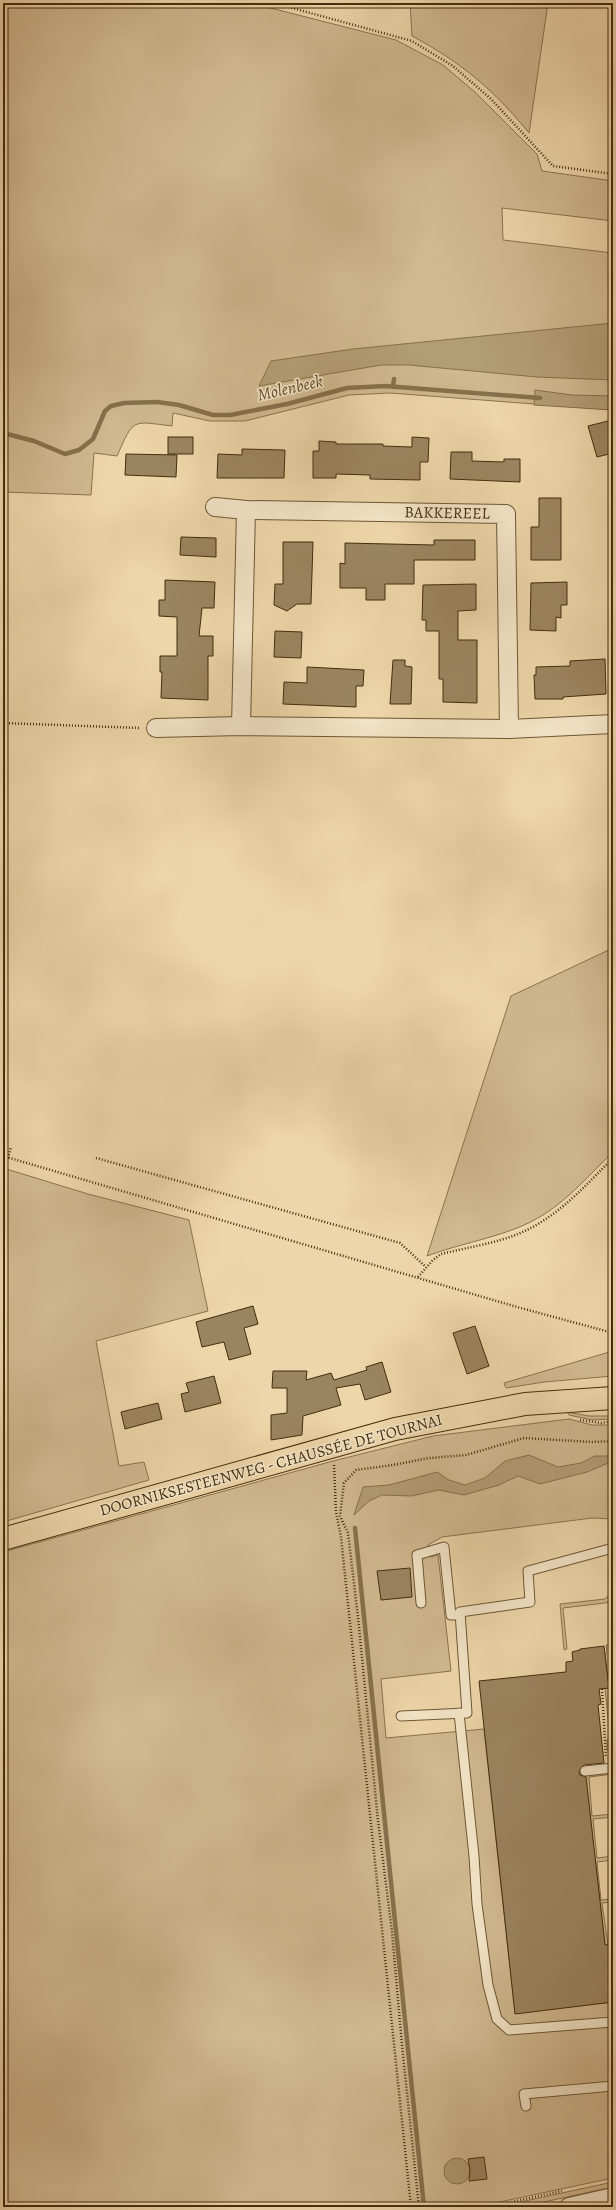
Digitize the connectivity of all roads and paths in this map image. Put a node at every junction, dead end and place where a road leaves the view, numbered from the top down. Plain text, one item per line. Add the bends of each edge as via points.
1 (274, 3) edge
2 (609, 136) dead end
3 (613, 138) edge
4 (613, 174) edge
5 (215, 507) dead end
6 (246, 510) junction
7 (3, 723) edge
8 (613, 724) edge
9 (241, 726) junction
10 (156, 728) joint
11 (509, 729) junction
12 (11, 1147) dead end
13 (3, 1156) edge
14 (8, 1158) junction
15 (96, 1158) dead end
16 (613, 1158) edge
17 (426, 1267) junction
18 (418, 1277) junction
19 (613, 1333) edge
20 (613, 1398) edge
21 (613, 1440) edge
22 (334, 1461) dead end
23 (3, 1538) edge
24 (613, 1548) edge
25 (421, 1603) dead end
26 (460, 1615) junction
27 (602, 1689) dead end
28 (459, 1713) junction
29 (401, 1716) dead end
30 (613, 1758) edge
31 (613, 1768) edge
32 (585, 1771) dead end
33 (613, 2022) edge
34 (613, 2086) edge
35 (526, 2106) dead end
36 (613, 2197) edge
37 (568, 2199) edge
38 (411, 2207) edge
39 (419, 2207) edge
40 (488, 2207) edge

1 - 4 path via 412,41 453,66 491,100 553,166
2 - 3 path
5 - 6 street, BAKKEREEL
6 - 9 street
6 - 11 street, BAKKEREEL via 506,514
7 - 10 path
8 - 11 street
9 - 10 street
9 - 11 street
12 - 14 path
13 - 14 path
14 - 18 path
15 - 17 path via 400,1243
16 - 17 path via 562,1208 547,1219 518,1234 441,1254
17 - 18 path
18 - 19 path
20 - 23 main road, DOORNIKSESTEENWEG - CHAUSSÉE DE TOURNAI via 525,1404 416,1424
21 - 39 path via 592,1442 524,1438 466,1455 429,1458 393,1466 356,1470 349,1475 343,1488 340,1516 348,1533 358,1617
22 - 38 path via 336,1512 342,1537
24 - 26 lane via 528,1571 530,1602 460,1612
25 - 26 lane via 417,1555 444,1547 451,1615
26 - 28 lane via 467,1713
27 - 30 path via 606,1759
28 - 29 lane
28 - 33 lane via 477,1904 488,1985 497,2019 509,2030
31 - 32 lane
34 - 35 lane via 524,2094
36 - 37 street
37 - 40 path

